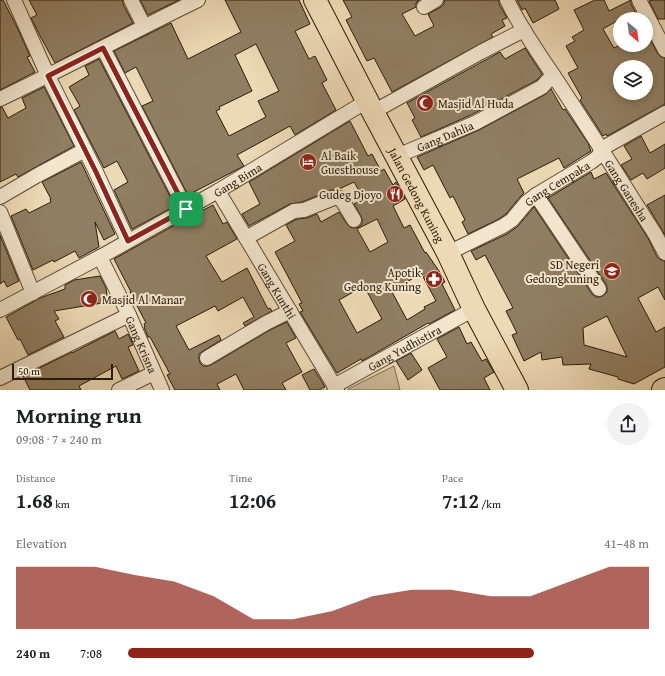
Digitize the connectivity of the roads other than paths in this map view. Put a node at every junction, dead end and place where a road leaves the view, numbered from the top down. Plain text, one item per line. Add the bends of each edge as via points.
1 (14, 0) edge
2 (131, 0) edge
3 (198, 0) edge
4 (315, 0) edge
5 (507, 0) edge
6 (639, 0) edge
7 (144, 26) junction
8 (524, 30) junction
9 (103, 48) junction
10 (665, 50) edge
11 (553, 75) junction
12 (48, 76) junction
13 (0, 99) edge
14 (370, 106) junction
15 (665, 113) edge
16 (601, 149) junction
17 (85, 150) junction
18 (397, 156) junction
19 (218, 191) junction
20 (536, 195) junction
21 (0, 196) edge
22 (186, 209) junction
23 (0, 212) edge
24 (354, 220) dead end
25 (246, 238) junction
26 (128, 241) junction
27 (448, 253) junction
28 (665, 253) edge
29 (100, 257) junction
30 (599, 289) dead end
31 (33, 293) junction
32 (2, 306) edge
33 (474, 309) junction
34 (290, 311) junction
35 (128, 316) junction
36 (207, 358) dead end
37 (154, 373) junction
38 (0, 378) edge
39 (335, 388) edge
40 (119, 390) edge
41 (162, 390) edge
42 (517, 390) edge

1 - 12 street
2 - 7 street
3 - 7 street
4 - 14 main road, Jalan Gedong Kuning
5 - 8 street, Gang Ganesha
6 - 10 street
7 - 9 street
8 - 11 street, Gang Ganesha
8 - 14 street, Gang Bima
9 - 12 street
9 - 22 street
11 - 16 street, Gang Ganesha
11 - 18 street, Gang Dahlia via 542,87 475,123
12 - 13 street
12 - 17 street
14 - 18 main road, Jalan Gedong Kuning
14 - 19 street, Gang Bima
15 - 16 street, Gang Cempaka
16 - 20 street, Gang Cempaka via 599,156 591,162
16 - 28 street, Gang Ganesha
17 - 21 street
17 - 26 street
18 - 27 main road, Jalan Gedong Kuning
19 - 22 street, Gang Bima
19 - 25 street, Gang Kunthi
20 - 27 street, Gang Cempaka via 503,226
20 - 30 street
22 - 26 street, Gang Bima
23 - 31 street
24 - 25 street via 343,202 339,198 334,198 304,210 294,211
25 - 34 street, Gang Kunthi
26 - 29 street, Gang Bima
27 - 33 main road, Jalan Gedong Kuning
29 - 31 street, Gang Bima
29 - 35 street, Gang Krisna
31 - 32 street, Gang Bima
33 - 39 street, Gang Yudhistira
33 - 42 main road, Jalan Gedong Kuning
34 - 36 street
34 - 39 street, Gang Kunthi
35 - 37 street, Gang Krisna
35 - 38 street
37 - 40 street
37 - 41 street, Gang Krisna

